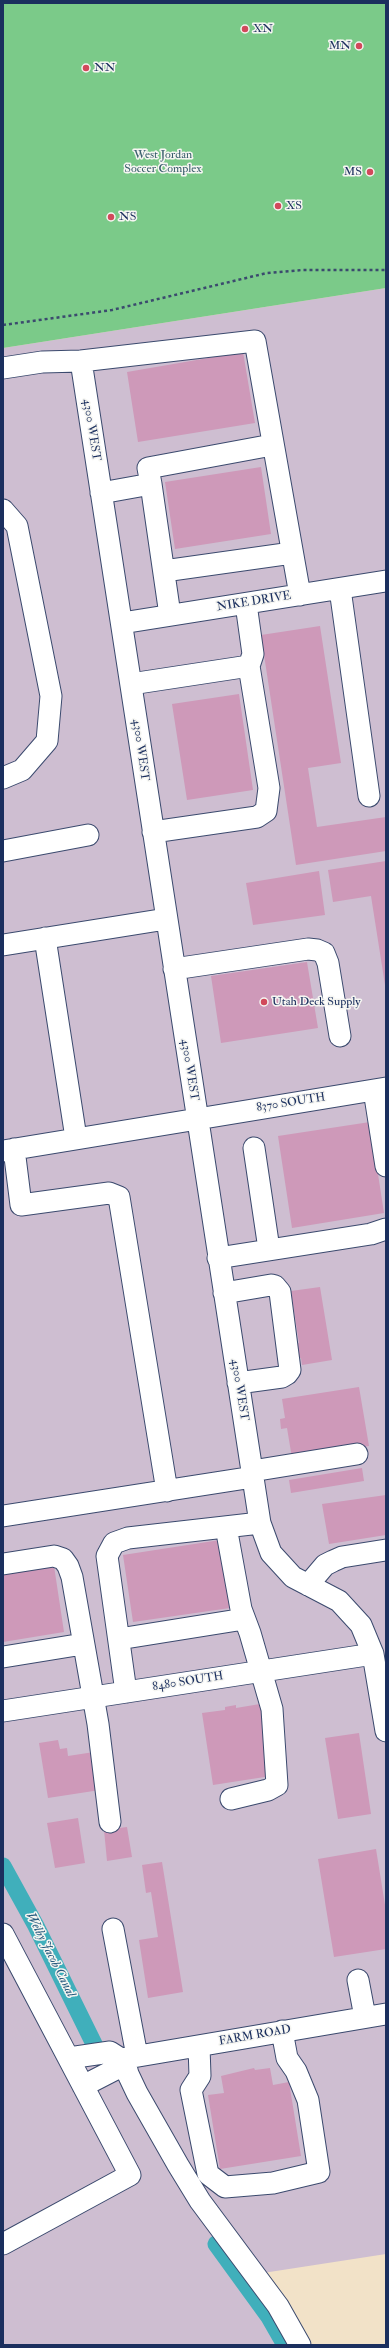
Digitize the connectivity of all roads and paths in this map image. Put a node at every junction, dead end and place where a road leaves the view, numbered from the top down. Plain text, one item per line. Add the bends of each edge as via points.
1 (386, 270) edge
2 (3, 325) edge
3 (81, 361) junction
4 (3, 368) edge
5 (272, 445) junction
6 (151, 484) junction
7 (101, 493) junction
8 (3, 510) edge
9 (292, 553) junction
10 (164, 571) junction
11 (386, 581) edge
12 (340, 589) junction
13 (300, 595) junction
14 (246, 604) junction
15 (170, 616) junction
16 (122, 623) junction
17 (249, 666) junction
18 (131, 684) junction
19 (3, 778) edge
20 (369, 796) dead end
21 (153, 832) junction
22 (88, 835) dead end
23 (3, 850) edge
24 (166, 919) junction
25 (45, 938) junction
26 (3, 945) edge
27 (174, 968) junction
28 (340, 1036) dead end
29 (380, 1089) edge
30 (197, 1118) junction
31 (76, 1138) junction
32 (254, 1148) dead end
33 (8, 1150) edge
34 (386, 1166) edge
35 (386, 1229) edge
36 (270, 1249) junction
37 (218, 1258) junction
38 (224, 1294) junction
39 (238, 1384) junction
40 (357, 1454) dead end
41 (253, 1474) junction
42 (168, 1491) junction
43 (3, 1516) edge
44 (260, 1523) junction
45 (226, 1527) junction
46 (386, 1550) edge
47 (3, 1564) edge
48 (308, 1585) junction
49 (244, 1620) junction
50 (119, 1639) junction
51 (83, 1644) junction
52 (373, 1654) junction
53 (3, 1658) edge
54 (260, 1671) junction
55 (126, 1692) junction
56 (92, 1698) junction
57 (3, 1711) edge
58 (386, 1731) edge
59 (231, 1799) dead end
60 (110, 1822) dead end
61 (113, 1929) dead end
62 (3, 1934) edge
63 (358, 1980) dead end
64 (386, 2014) edge
65 (364, 2017) junction
66 (282, 2031) junction
67 (199, 2046) junction
68 (69, 2058) junction
69 (127, 2058) junction
70 (83, 2086) junction
71 (3, 2244) edge
72 (300, 2345) edge

1 - 2 path via 267,272 112,310
3 - 4 street via 42,362
3 - 5 street via 255,341
3 - 7 street, 4300 WEST
5 - 6 street via 148,468
5 - 9 street
6 - 7 street
6 - 10 street
7 - 16 street, 4300 WEST
8 - 19 street via 17,526 51,696 47,741 22,770
9 - 10 street
9 - 13 street
10 - 15 street
11 - 12 street, NIKE DRIVE
12 - 13 street, NIKE DRIVE
12 - 20 street
13 - 14 street, NIKE DRIVE
14 - 15 street, NIKE DRIVE
14 - 17 street via 253,654
15 - 16 street, NIKE DRIVE
16 - 18 street, 4300 WEST
17 - 18 street
17 - 21 street via 269,788 266,811 257,818
18 - 21 street, 4300 WEST
21 - 24 street, 4300 WEST
22 - 23 street
24 - 25 street
24 - 27 street, 4300 WEST
25 - 26 street
25 - 31 street
27 - 28 street via 308,949 317,950 324,954 328,963
27 - 30 street, 4300 WEST
29 - 30 street, 8370 SOUTH
29 - 34 street
30 - 31 street, 8370 SOUTH
30 - 37 street, 4300 WEST
31 - 33 street, 8370 SOUTH
32 - 36 street
33 - 42 street via 21,1205 109,1193 119,1197
35 - 36 street via 371,1234
36 - 37 street
37 - 38 street, 4300 WEST
38 - 39 street, 4300 WEST
38 - 39 street via 271,1285 280,1292 290,1370 282,1377
39 - 41 street, 4300 WEST
40 - 41 street
41 - 42 street
41 - 44 street, 4300 WEST
42 - 43 street
44 - 45 street
44 - 48 street, 4300 WEST via 272,1553 293,1577
45 - 49 street
45 - 50 street via 128,1538 114,1543 107,1556
46 - 48 street via 342,1557 333,1561
47 - 51 street via 54,1556 63,1559 72,1577
48 - 52 street, 4300 WEST via 339,1601 357,1620
49 - 50 street
49 - 54 street
50 - 55 street
51 - 53 street
51 - 56 street
52 - 54 street, 8480 SOUTH
52 - 58 street, 4300 WEST
54 - 55 street, 8480 SOUTH
54 - 59 street via 272,1709 277,1785 268,1790
55 - 56 street, 8480 SOUTH
56 - 57 street, 8480 SOUTH
56 - 60 street via 98,1724
61 - 69 street
62 - 68 street
63 - 65 street
64 - 65 street, FARM ROAD
65 - 66 street, FARM ROAD
66 - 67 street, FARM ROAD
66 - 67 street via 287,2058 296,2071 308,2100 319,2172 273,2183 225,2187 208,2174 192,2090 200,2076
67 - 69 street, FARM ROAD
68 - 69 street via 110,2052
68 - 70 street
69 - 70 street via 116,2068
69 - 72 street via 128,2074 137,2093 178,2165 200,2201 284,2316
70 - 71 street via 130,2175

